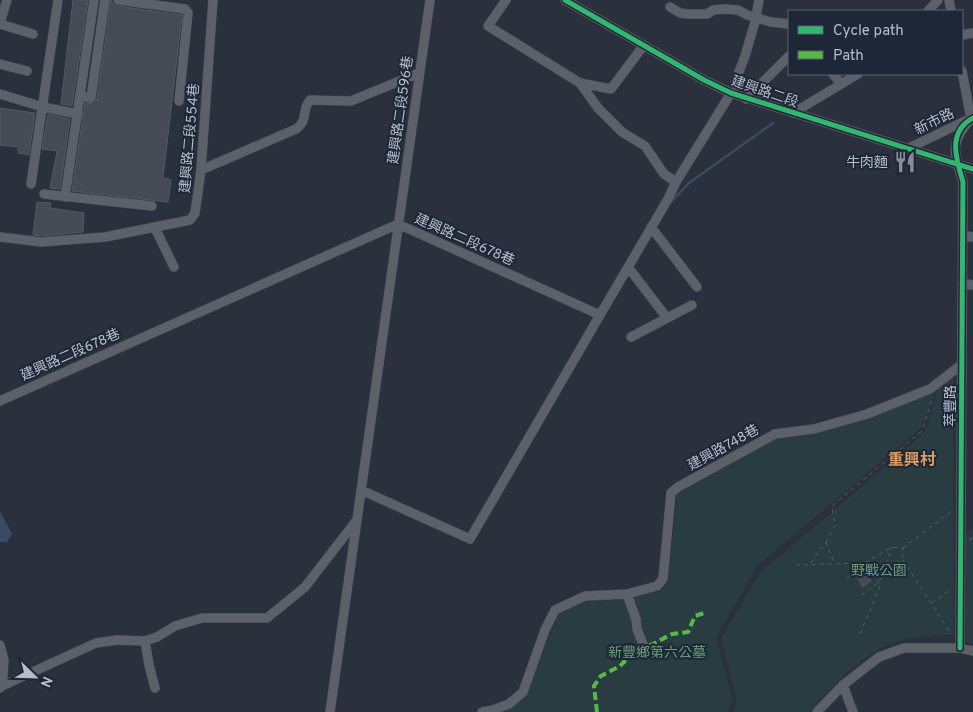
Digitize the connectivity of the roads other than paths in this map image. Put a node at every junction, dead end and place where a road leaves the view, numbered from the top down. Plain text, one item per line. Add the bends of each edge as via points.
1 (7, 0) edge
2 (58, 0) edge
3 (94, 0) edge
4 (105, 0) edge
5 (118, 0) edge
6 (213, 0) edge
7 (430, 0) edge
8 (506, 0) edge
9 (565, 0) edge
10 (759, 0) edge
11 (130, 1) edge
12 (670, 7) dead end
13 (756, 18) junction
14 (0, 24) edge
15 (788, 24) edge
16 (33, 34) dead end
17 (644, 45) junction
18 (788, 57) edge
19 (0, 64) edge
20 (27, 71) dead end
21 (419, 73) junction
22 (834, 75) edge
23 (856, 75) edge
24 (963, 75) edge
25 (580, 83) junction
26 (841, 84) junction
27 (731, 93) junction
28 (0, 94) edge
29 (81, 96) junction
30 (746, 99) junction
31 (180, 101) dead end
32 (43, 107) junction
33 (793, 113) junction
34 (78, 114) junction
35 (972, 118) edge
36 (909, 148) junction
37 (958, 165) junction
38 (201, 170) junction
39 (973, 170) edge
40 (676, 182) junction
41 (31, 184) dead end
42 (44, 194) dead end
43 (65, 197) junction
44 (152, 206) dead end
45 (398, 224) junction
46 (650, 227) junction
47 (155, 228) junction
48 (963, 235) junction
49 (0, 237) edge
50 (973, 237) edge
51 (628, 266) junction
52 (174, 267) dead end
53 (962, 283) junction
54 (973, 285) edge
55 (697, 287) dead end
56 (692, 305) dead end
57 (600, 315) junction
58 (666, 318) junction
59 (631, 337) dead end
60 (962, 364) junction
61 (0, 400) edge
62 (361, 490) junction
63 (357, 519) junction
64 (627, 594) junction
65 (145, 641) junction
66 (0, 644) edge
67 (644, 647) dead end
68 (960, 648) junction
69 (973, 651) edge
70 (843, 685) junction
71 (1, 687) edge
72 (156, 688) dead end
73 (330, 712) edge
74 (482, 712) edge
75 (817, 712) edge
76 (853, 712) edge

1 - 14 street
2 - 32 street
3 - 29 street
4 - 29 street via 91,98
5 - 11 street
6 - 38 street, 建興路二段554巷
7 - 21 street, 建興路二段596巷
8 - 25 street via 488,26
9 - 17 street, 建興路二段
10 - 13 street
11 - 31 street via 185,8 188,13
12 - 13 street via 688,14 738,10
13 - 15 street
13 - 27 street
14 - 16 street
17 - 25 street via 611,89
17 - 27 street, 建興路二段
18 - 30 street
19 - 20 street
21 - 38 street via 351,100 310,100 303,123 296,129
21 - 45 street, 建興路二段596巷
22 - 26 street
23 - 26 street
24 - 35 street
25 - 40 street via 598,108 622,132 645,146 664,174
26 - 33 street
27 - 30 street, 建興路二段
27 - 40 street
28 - 32 street
29 - 34 street
30 - 33 street, 建興路二段
32 - 34 street
32 - 41 street
33 - 36 street, 建興路二段
34 - 43 street
35 - 36 street, 新市路
35 - 37 street, 新市路 via 960,130 954,146
36 - 37 street, 建興路二段
37 - 39 street, 建興路二段
37 - 48 street, 萃豐路 via 962,182
38 - 47 street, 建興路二段554巷 via 195,213 190,220
40 - 46 street
42 - 43 street
43 - 44 street
45 - 57 street, 建興路二段678巷
45 - 61 street, 建興路二段678巷
45 - 62 street, 建興路二段596巷
46 - 51 street
46 - 55 street
47 - 49 street, 建興路二段554巷 via 105,238 41,242
47 - 52 street
48 - 50 street
48 - 53 street, 萃豐路
51 - 57 street
51 - 58 street
53 - 54 street
53 - 60 street, 萃豐路
56 - 58 street
57 - 62 street via 470,538
58 - 59 street
60 - 64 street, 建興路748巷 via 930,389 867,414 814,429 775,434 678,488 671,494 663,579 657,586
60 - 68 street, 萃豐路
62 - 63 street, 建興路二段596巷
63 - 65 street via 305,587 268,618 202,618 175,626
63 - 73 street, 建興路二段596巷
64 - 67 street
64 - 74 street, 建興路748巷 via 584,596 555,610 523,692 509,704
65 - 71 street via 96,643
65 - 72 street
66 - 71 street via 4,660
68 - 69 street
68 - 70 street via 904,648 879,657
70 - 75 street
70 - 76 street

